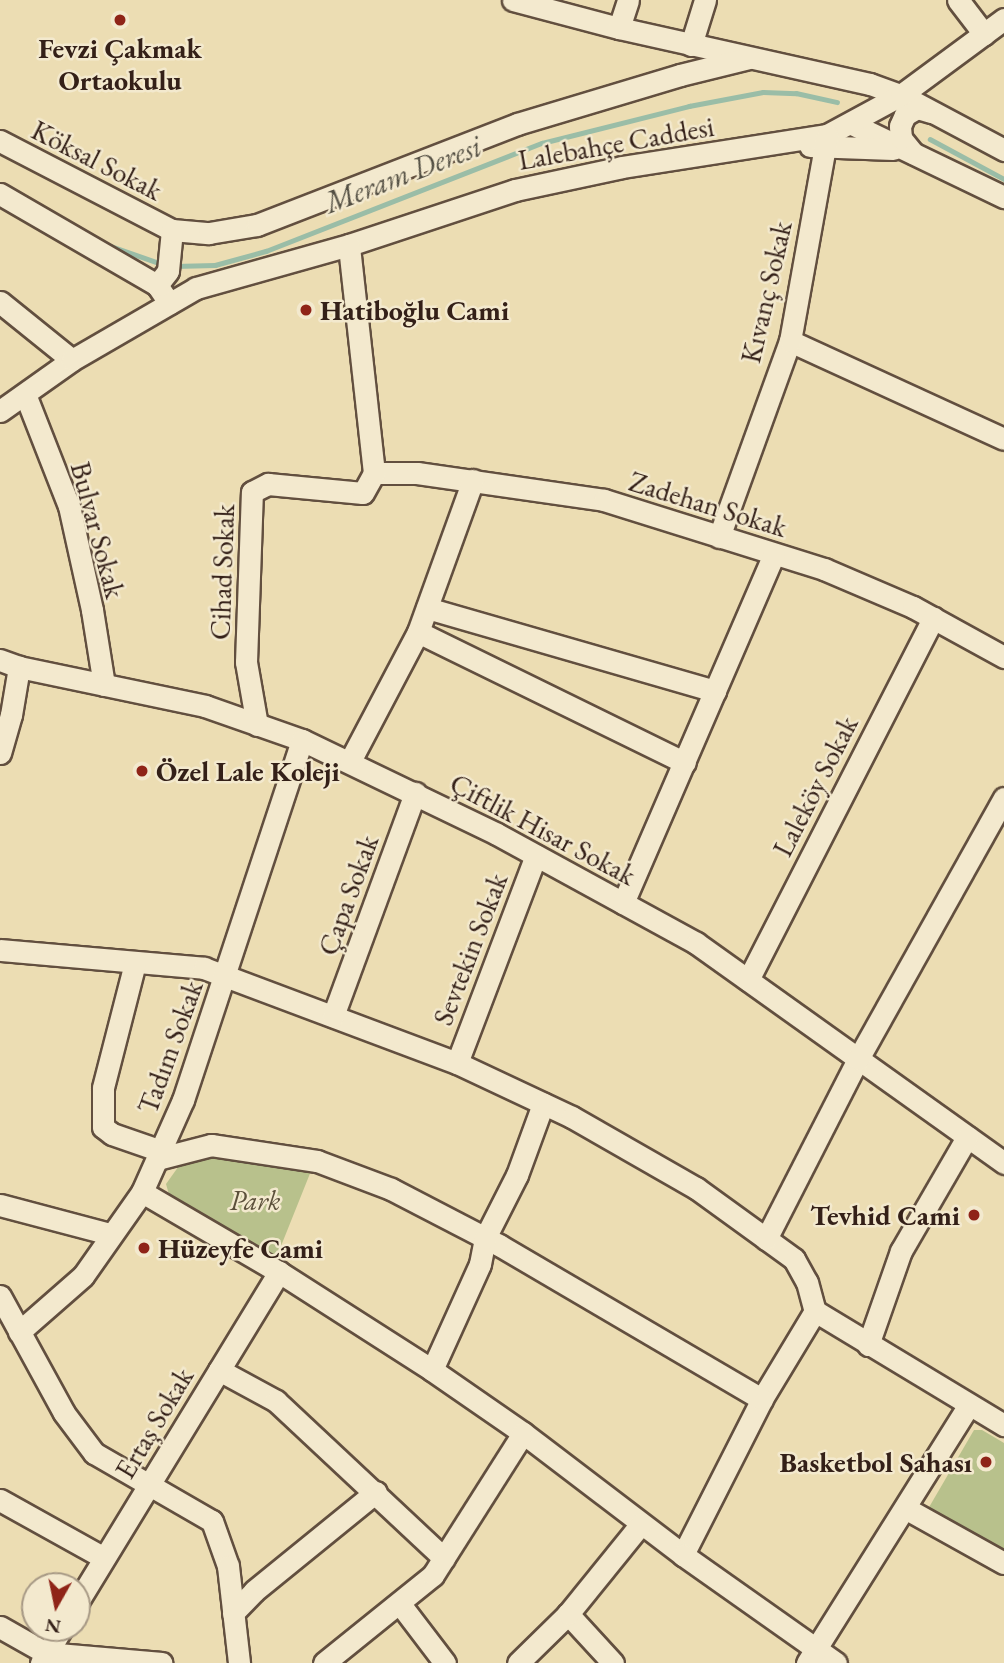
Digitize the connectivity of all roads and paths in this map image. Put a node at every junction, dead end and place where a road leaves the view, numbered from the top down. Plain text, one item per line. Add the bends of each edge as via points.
1 (513, 0) edge
2 (628, 0) edge
3 (705, 0) edge
4 (958, 0) edge
5 (1004, 19) edge
6 (619, 28) junction
7 (984, 34) junction
8 (691, 45) junction
9 (749, 58) junction
10 (901, 95) junction
11 (934, 113) junction
12 (852, 124) junction
13 (0, 141) edge
14 (826, 141) junction
15 (1004, 150) edge
16 (914, 153) junction
17 (0, 194) edge
18 (1004, 197) edge
19 (172, 236) junction
20 (349, 245) junction
21 (164, 286) junction
22 (0, 302) edge
23 (790, 341) junction
24 (72, 360) junction
25 (24, 394) junction
26 (0, 411) edge
27 (1004, 439) edge
28 (374, 473) junction
29 (473, 480) junction
30 (719, 537) junction
31 (774, 554) junction
32 (427, 608) junction
33 (933, 618) junction
34 (418, 632) junction
35 (1004, 657) edge
36 (9, 663) edge
37 (104, 685) junction
38 (716, 691) junction
39 (257, 724) junction
40 (302, 740) junction
41 (0, 753) edge
42 (350, 761) junction
43 (685, 763) junction
44 (415, 793) junction
45 (1004, 798) edge
46 (536, 855) junction
47 (623, 903) junction
48 (0, 950) edge
49 (135, 963) junction
50 (225, 976) junction
51 (748, 980) junction
52 (333, 1017) junction
53 (858, 1059) junction
54 (457, 1063) junction
55 (543, 1104) junction
56 (967, 1136) junction
57 (159, 1155) junction
58 (1004, 1163) edge
59 (142, 1192) junction
60 (0, 1205) edge
61 (110, 1234) junction
62 (485, 1238) junction
63 (766, 1239) junction
64 (279, 1272) junction
65 (0, 1296) edge
66 (816, 1311) junction
67 (19, 1332) junction
68 (868, 1345) junction
69 (219, 1370) junction
70 (432, 1370) junction
71 (762, 1399) junction
72 (969, 1405) junction
73 (1004, 1425) edge
74 (523, 1433) junction
75 (150, 1483) junction
76 (376, 1492) junction
77 (0, 1500) edge
78 (905, 1508) junction
79 (642, 1524) junction
80 (682, 1555) junction
81 (104, 1558) junction
82 (444, 1558) junction
83 (1004, 1563) edge
84 (91, 1580) edge
85 (400, 1604) junction
86 (233, 1613) junction
87 (568, 1614) junction
88 (0, 1627) edge
89 (53, 1642) edge
90 (812, 1657) edge
91 (43, 1658) edge
92 (162, 1663) edge
93 (239, 1663) edge
94 (324, 1663) edge
95 (445, 1663) edge
96 (518, 1663) edge
97 (613, 1663) edge
98 (836, 1663) edge

1 - 6 street
2 - 6 street
3 - 8 street
4 - 7 street
5 - 7 street
6 - 8 street
7 - 10 street
8 - 9 street
9 - 10 street
9 - 19 street via 517,124 257,225
10 - 11 street
10 - 12 street
11 - 15 street
11 - 16 street via 917,108 900,126 901,138
12 - 14 street
12 - 16 street
13 - 19 street, Köksal Sokak
14 - 16 street, Lalebahçe Caddesi
14 - 20 street, Lalebahçe Caddesi via 622,167 514,190
14 - 23 street, Kıvanç Sokak
16 - 18 street
17 - 21 street
19 - 21 street, Köksal Sokak
20 - 21 street, Lalebahçe Caddesi via 196,288
20 - 28 street
21 - 24 street, Lalebahçe Caddesi
22 - 24 street
23 - 27 street
23 - 30 street, Kıvanç Sokak
24 - 25 street, Lalebahçe Caddesi
25 - 26 street, Lalebahçe Caddesi
25 - 37 street, Bulvar Sokak via 69,506
28 - 29 street, Zadehan Sokak
28 - 39 street, Cihad Sokak via 363,493 268,484 252,492 246,663
29 - 30 street, Zadehan Sokak via 604,500
29 - 32 street
30 - 31 street, Zadehan Sokak
31 - 33 street, Zadehan Sokak via 824,569
31 - 38 street
32 - 34 street
32 - 38 street
33 - 35 street, Zadehan Sokak
33 - 51 street, Laleköy Sokak
34 - 42 street
34 - 43 street
36 - 37 street, Çiftlik Hisar Sokak
36 - 41 street via 11,715
37 - 39 street, Çiftlik Hisar Sokak via 205,706
38 - 43 street
39 - 40 street, Çiftlik Hisar Sokak
40 - 42 street, Çiftlik Hisar Sokak
40 - 50 street, Tadım Sokak
42 - 44 street, Çiftlik Hisar Sokak
43 - 47 street
44 - 46 street, Çiftlik Hisar Sokak
44 - 52 street, Çapa Sokak
45 - 53 street
46 - 47 street, Çiftlik Hisar Sokak
46 - 54 street, Sevtekin Sokak
47 - 51 street, Çiftlik Hisar Sokak via 696,943
48 - 49 street
49 - 50 street via 204,968
49 - 57 street via 103,1088 103,1127
50 - 52 street
50 - 57 street, Tadım Sokak
51 - 53 street, Çiftlik Hisar Sokak
52 - 54 street
53 - 56 street, Çiftlik Hisar Sokak
53 - 63 street
54 - 55 street
55 - 62 street via 517,1175
55 - 63 street via 695,1188
56 - 58 street, Çiftlik Hisar Sokak
56 - 68 street via 901,1251
57 - 59 street, Tadım Sokak
57 - 62 street via 211,1145 317,1161 391,1189
59 - 61 street, Tadım Sokak
59 - 64 street
60 - 61 street
61 - 67 street, Tadım Sokak via 83,1276
62 - 70 street via 480,1264
62 - 71 street
63 - 66 street via 794,1259
64 - 69 street, Ertaş Sokak
64 - 70 street
65 - 67 street
66 - 68 street
66 - 71 street
67 - 75 street via 64,1413 94,1453
68 - 72 street
69 - 75 street, Ertaş Sokak
69 - 76 street via 276,1401
70 - 74 street
71 - 80 street
72 - 73 street
72 - 78 street
74 - 79 street
74 - 82 street
75 - 81 street, Ertaş Sokak
75 - 86 street via 212,1521 228,1566
76 - 82 street
76 - 86 street
77 - 81 street
78 - 83 street
78 - 90 street
79 - 80 street
79 - 87 street
80 - 90 street
81 - 84 street, Ertaş Sokak
82 - 85 street via 433,1575
85 - 94 street
85 - 95 street
86 - 93 street
87 - 96 street
87 - 97 street
88 - 91 street
89 - 91 street
90 - 98 street
91 - 92 street

